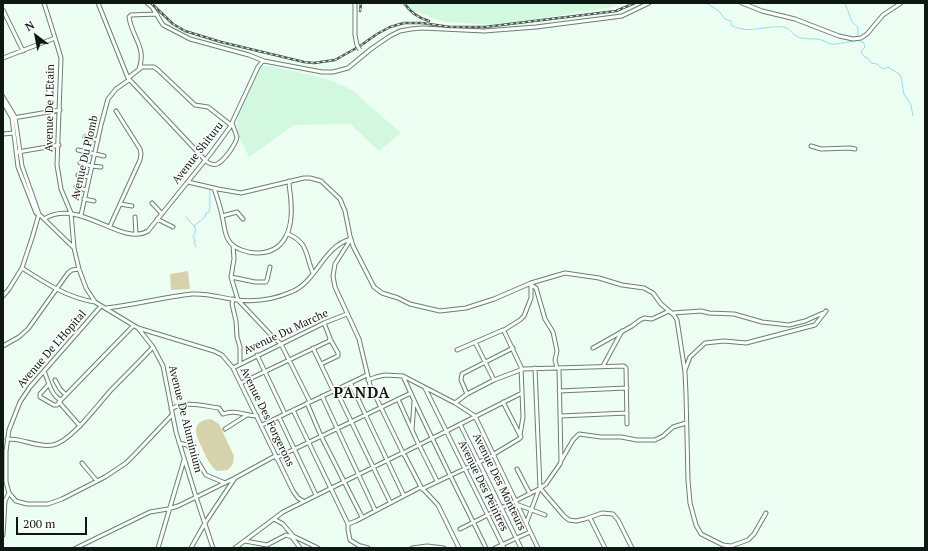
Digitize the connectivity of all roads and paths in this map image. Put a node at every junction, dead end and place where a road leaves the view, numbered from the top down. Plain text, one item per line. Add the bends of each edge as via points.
1 (44, 3) edge
2 (98, 3) edge
3 (147, 3) edge
4 (355, 3) edge
5 (649, 3) edge
6 (742, 3) edge
7 (901, 3) edge
8 (3, 10) edge
9 (156, 14) junction
10 (56, 38) junction
11 (23, 51) junction
12 (363, 55) junction
13 (3, 58) edge
14 (264, 61) junction
15 (139, 69) junction
16 (129, 79) junction
17 (3, 97) edge
18 (3, 102) edge
19 (60, 110) junction
20 (116, 111) dead end
21 (13, 118) junction
22 (232, 124) junction
23 (13, 133) junction
24 (18, 133) junction
25 (3, 134) edge
26 (85, 137) dead end
27 (98, 140) junction
28 (59, 145) junction
29 (811, 146) dead end
30 (855, 149) dead end
31 (78, 150) dead end
32 (18, 152) junction
33 (94, 154) junction
34 (104, 156) dead end
35 (205, 161) junction
36 (80, 163) dead end
37 (91, 166) junction
38 (101, 167) dead end
39 (78, 174) dead end
40 (89, 177) junction
41 (289, 181) junction
42 (188, 182) junction
43 (76, 187) dead end
44 (214, 188) junction
45 (86, 190) junction
46 (84, 199) junction
47 (94, 201) dead end
48 (152, 203) dead end
49 (120, 204) junction
50 (132, 206) dead end
51 (71, 213) junction
52 (39, 214) junction
53 (162, 214) junction
54 (80, 215) junction
55 (222, 216) junction
56 (135, 217) dead end
57 (44, 219) junction
58 (157, 219) junction
59 (243, 219) dead end
60 (110, 226) junction
61 (173, 227) dead end
62 (136, 234) junction
63 (288, 234) junction
64 (351, 239) junction
65 (233, 245) junction
66 (74, 248) junction
67 (270, 267) dead end
68 (22, 268) junction
69 (79, 269) junction
70 (313, 273) junction
71 (231, 277) junction
72 (531, 284) junction
73 (57, 289) junction
74 (3, 296) edge
75 (233, 299) junction
76 (238, 300) junction
77 (95, 302) junction
78 (101, 306) junction
79 (105, 308) junction
80 (669, 311) junction
81 (673, 313) dead end
82 (348, 314) junction
83 (324, 323) junction
84 (133, 326) junction
85 (138, 328) junction
86 (504, 330) junction
87 (622, 331) junction
88 (330, 340) junction
89 (475, 342) junction
90 (281, 344) junction
91 (3, 346) edge
92 (153, 347) junction
93 (313, 348) junction
94 (513, 348) junction
95 (593, 348) dead end
96 (457, 350) dead end
97 (257, 355) junction
98 (289, 360) junction
99 (485, 362) junction
100 (240, 364) junction
101 (321, 364) junction
102 (603, 366) junction
103 (233, 368) junction
104 (536, 368) junction
105 (558, 368) junction
106 (521, 370) junction
107 (44, 371) junction
108 (265, 371) junction
109 (685, 372) junction
110 (367, 375) junction
111 (403, 376) junction
112 (55, 380) dead end
113 (368, 380) junction
114 (494, 380) junction
115 (241, 383) junction
116 (49, 384) junction
117 (351, 384) junction
118 (426, 388) junction
119 (627, 388) junction
120 (335, 391) junction
121 (559, 391) junction
122 (411, 393) junction
123 (522, 393) junction
124 (467, 394) junction
125 (66, 395) junction
126 (322, 396) junction
127 (398, 399) junction
128 (414, 400) junction
129 (60, 401) junction
130 (504, 402) junction
131 (309, 403) junction
132 (455, 403) junction
133 (380, 407) junction
134 (171, 409) junction
135 (293, 410) junction
136 (627, 413) junction
137 (285, 414) junction
138 (365, 414) junction
139 (172, 415) junction
140 (247, 415) junction
141 (257, 416) junction
142 (475, 416) junction
143 (561, 416) junction
144 (278, 417) junction
145 (352, 421) junction
146 (686, 423) junction
147 (460, 424) junction
148 (627, 424) dead end
149 (262, 425) junction
150 (80, 426) junction
151 (337, 428) junction
152 (225, 429) dead end
153 (412, 431) junction
154 (446, 431) junction
155 (520, 435) junction
156 (322, 436) junction
157 (432, 438) junction
158 (7, 439) junction
159 (180, 443) junction
160 (307, 443) junction
161 (419, 445) junction
162 (294, 449) junction
163 (4, 450) edge
164 (403, 453) junction
165 (494, 455) junction
166 (276, 457) junction
167 (184, 459) junction
168 (388, 459) junction
169 (561, 461) junction
170 (480, 462) junction
171 (82, 463) dead end
172 (373, 466) junction
173 (465, 469) junction
174 (517, 469) dead end
175 (359, 473) junction
176 (451, 475) junction
177 (235, 478) junction
178 (5, 481) edge
179 (97, 481) junction
180 (344, 481) junction
181 (437, 481) junction
182 (225, 483) junction
183 (330, 488) junction
184 (422, 488) junction
185 (540, 489) junction
186 (3, 490) edge
187 (9, 491) junction
188 (530, 494) junction
189 (316, 495) junction
190 (404, 496) junction
191 (196, 497) junction
192 (304, 501) junction
193 (390, 502) junction
194 (516, 503) junction
195 (501, 508) junction
196 (531, 509) junction
197 (168, 510) junction
198 (375, 510) junction
199 (766, 513) dead end
200 (487, 515) junction
201 (545, 515) dead end
202 (362, 517) junction
203 (590, 518) junction
204 (274, 519) junction
205 (473, 522) junction
206 (205, 523) junction
207 (348, 524) junction
208 (526, 524) junction
209 (460, 529) dead end
210 (530, 532) junction
211 (3, 534) edge
212 (516, 538) junction
213 (245, 541) junction
214 (503, 546) edge
215 (362, 547) edge
216 (76, 548) edge
217 (158, 548) edge
218 (191, 548) edge
219 (213, 548) edge
220 (235, 548) edge
221 (300, 548) edge
222 (318, 548) edge
223 (368, 548) edge
224 (412, 548) edge
225 (444, 548) edge
226 (459, 548) edge
227 (486, 548) edge
228 (495, 548) edge
229 (521, 548) edge
230 (538, 548) edge
231 (605, 548) edge
232 (632, 548) edge

1 - 10 street, Avenue De L'Etain
2 - 16 street
3 - 9 street
4 - 12 street, bridge via 355,35
5 - 12 street via 622,16 544,26 484,32 411,28 390,36
6 - 7 street via 853,39 867,34 885,13
8 - 11 street
9 - 14 street via 166,26 190,39
9 - 15 street via 129,17 142,54
10 - 11 street
10 - 19 street, Avenue De L'Etain via 60,58
11 - 13 street
12 - 14 street via 348,68 333,72
14 - 22 street, Avenue Shituru via 258,67
15 - 16 street, Avenue Du Plomb
15 - 22 street via 149,67 158,70 195,105 208,107
16 - 27 street, Avenue Du Plomb via 110,97
16 - 35 street
17 - 21 street
18 - 21 street
19 - 21 street
19 - 28 street, Avenue De L'Etain
20 - 49 street via 141,154
21 - 23 street
21 - 24 street
22 - 35 street, Avenue Shituru
22 - 35 street via 237,137 233,147 216,164
23 - 24 street
23 - 25 street
23 - 32 street
24 - 32 street
26 - 27 street
27 - 33 street, Avenue Du Plomb
28 - 32 street
28 - 51 street, Avenue De L'Etain via 58,177
29 - 30 street via 821,149
31 - 33 street
32 - 52 street via 18,167 36,213
33 - 34 street
33 - 37 street, Avenue Du Plomb
35 - 42 street, Avenue Shituru
36 - 37 street
37 - 38 street
37 - 40 street, Avenue Du Plomb
39 - 40 street
40 - 45 street, Avenue Du Plomb
41 - 44 street via 240,192
41 - 63 street via 291,207
41 - 64 street via 310,178 327,185 343,205
42 - 44 street
42 - 53 street, Avenue Shituru
43 - 45 street
44 - 55 street
45 - 46 street, Avenue Du Plomb
46 - 47 street
46 - 54 street, Avenue Du Plomb
48 - 53 street
49 - 50 street
49 - 60 street
51 - 54 street
51 - 57 street
51 - 66 street, Avenue De L'Etain
52 - 57 street
52 - 68 street
53 - 58 street, Avenue Shituru
54 - 60 street
55 - 59 street via 237,212
55 - 65 street via 228,239
56 - 62 street
57 - 66 street
58 - 61 street
58 - 62 street, Avenue Shituru via 148,231
60 - 62 street
63 - 65 street via 278,247 265,252 252,253
63 - 70 street via 304,246
64 - 70 street via 332,249
64 - 72 street via 374,287 382,293 418,307 440,311 473,306
64 - 82 street via 336,260 333,274 335,287
65 - 71 street
66 - 69 street, Avenue De L'Etain
67 - 71 street via 266,282
68 - 73 street
68 - 74 street
69 - 73 street via 68,273
69 - 77 street, Avenue De L'Etain via 88,293
70 - 76 street via 298,289 284,295 259,300
71 - 76 street
72 - 80 street via 565,273 599,278 644,288 652,292
72 - 86 street via 531,298 524,316
72 - 105 street via 536,288 545,319 553,332 557,351 554,360
73 - 77 street via 80,299
73 - 91 street via 25,332
75 - 76 street
75 - 79 street via 193,294
75 - 100 street via 240,344
76 - 90 street
77 - 78 street, Avenue Des Forgerons
78 - 79 street, Avenue Des Forgerons
78 - 107 street, Avenue De L'Hopital
79 - 84 street, Avenue Des Forgerons
80 - 87 street via 652,319 642,319
80 - 109 street via 677,320
81 - 109 street via 701,310 789,325 826,311 814,325 746,344 724,341 705,343 690,357
82 - 83 street, Avenue Du Marche
82 - 110 street via 359,339
83 - 88 street
83 - 90 street, Avenue Du Marche
84 - 85 street, Avenue Des Forgerons
84 - 125 street
85 - 92 street, Avenue De Aluminium
85 - 103 street, Avenue Des Forgerons via 218,352
86 - 89 street
86 - 94 street
87 - 95 street
87 - 102 street
88 - 93 street
88 - 101 street via 338,356
89 - 96 street
89 - 99 street
90 - 97 street, Avenue Du Marche
90 - 98 street
92 - 134 street, Avenue De Aluminium via 163,366
92 - 150 street
93 - 98 street
93 - 101 street
94 - 99 street
94 - 106 street
97 - 100 street, Avenue Du Marche
97 - 108 street
98 - 108 street
98 - 131 street
99 - 114 street
99 - 124 street via 462,374 461,380
100 - 103 street, Avenue Du Marche
101 - 120 street
102 - 105 street
102 - 119 street via 625,366
103 - 115 street, Avenue Des Forgerons
104 - 105 street
104 - 106 street
104 - 185 street
105 - 121 street
106 - 114 street
106 - 123 street
107 - 116 street
107 - 158 street, Avenue De L'Hopital via 20,402 11,421
108 - 115 street
108 - 137 street
109 - 146 street
110 - 113 street
110 - 117 street
111 - 113 street via 386,375
111 - 118 street
111 - 122 street
112 - 125 street
113 - 133 street
114 - 124 street
115 - 141 street, Avenue Des Forgerons
116 - 129 street
116 - 129 street via 39,396 54,405
117 - 120 street
117 - 138 street
118 - 132 street
118 - 154 street, Avenue Des Peintres
119 - 121 street
119 - 136 street
120 - 126 street
120 - 145 street
121 - 143 street
122 - 127 street
122 - 128 street
123 - 130 street
123 - 155 street via 523,416
124 - 132 street
125 - 129 street
126 - 131 street
126 - 151 street
127 - 133 street
127 - 153 street
128 - 153 street
128 - 157 street
129 - 150 street
130 - 142 street
130 - 155 street
131 - 135 street
131 - 156 street
132 - 142 street
133 - 138 street
133 - 164 street
134 - 139 street, Avenue De Aluminium
134 - 140 street via 192,403 220,408 223,414 233,411
135 - 137 street
135 - 160 street
136 - 143 street
136 - 148 street
137 - 144 street
138 - 145 street
138 - 168 street
139 - 159 street, Avenue De Aluminium
139 - 179 street via 130,459
140 - 141 street
140 - 152 street
141 - 149 street, Avenue Des Forgerons
142 - 147 street
142 - 165 street
143 - 169 street
144 - 149 street
144 - 162 street
145 - 151 street
145 - 172 street
146 - 169 street via 673,427 655,440 579,434
146 - 199 street via 690,503 701,534 723,545 731,546 748,540
147 - 154 street
147 - 170 street, Avenue Des Monteurs
149 - 166 street, Avenue Des Forgerons
150 - 158 street via 63,440 52,445
151 - 156 street
151 - 175 street
153 - 161 street
154 - 157 street
154 - 173 street, Avenue Des Peintres
155 - 165 street via 519,439
156 - 160 street
156 - 180 street
157 - 161 street
157 - 176 street
158 - 163 street, Avenue De L'Hopital
159 - 167 street, Avenue De Aluminium
159 - 182 street via 189,447 206,475
160 - 162 street
160 - 183 street
161 - 164 street
161 - 181 street
162 - 166 street
162 - 189 street
163 - 178 street, Avenue De L'Hopital
164 - 168 street
164 - 184 street
165 - 170 street
165 - 194 street
166 - 177 street
166 - 192 street, Avenue Des Forgerons via 293,491
167 - 191 street, Avenue De Aluminium
167 - 197 street
168 - 172 street
168 - 190 street
169 - 185 street
170 - 173 street
170 - 195 street, Avenue Des Monteurs
171 - 179 street
172 - 175 street
172 - 193 street
173 - 176 street
173 - 200 street, Avenue Des Peintres
174 - 188 street
175 - 180 street
175 - 198 street
176 - 181 street
176 - 205 street
177 - 182 street
177 - 206 street
178 - 187 street, Avenue De L'Hopital
179 - 187 street via 48,504 20,503
180 - 183 street
180 - 202 street
181 - 184 street
182 - 191 street
183 - 189 street
183 - 207 street
184 - 190 street
184 - 226 street via 438,505
185 - 188 street
185 - 196 street
185 - 203 street via 566,518 576,521
186 - 187 street
187 - 211 street via 5,501
188 - 194 street
189 - 192 street
190 - 193 street
191 - 197 street
191 - 206 street, Avenue De Aluminium
192 - 204 street
193 - 198 street
194 - 195 street
194 - 196 street
194 - 208 street
195 - 200 street
195 - 212 street, Avenue Des Monteurs
196 - 201 street
196 - 208 street
197 - 216 street via 144,515
197 - 217 street
198 - 202 street
200 - 205 street
200 - 214 street, Avenue Des Peintres
202 - 207 street
203 - 231 street
203 - 232 street via 602,513 614,514
204 - 213 street
204 - 222 street via 283,524 293,536
205 - 209 street
205 - 227 street
206 - 218 street
206 - 219 street, Avenue De Aluminium
207 - 215 street via 350,540
208 - 210 street
210 - 212 street
210 - 230 street
212 - 214 street
212 - 229 street, Avenue Des Monteurs
213 - 220 street
213 - 221 street via 267,545 286,534
214 - 228 street
215 - 223 street
224 - 225 street

